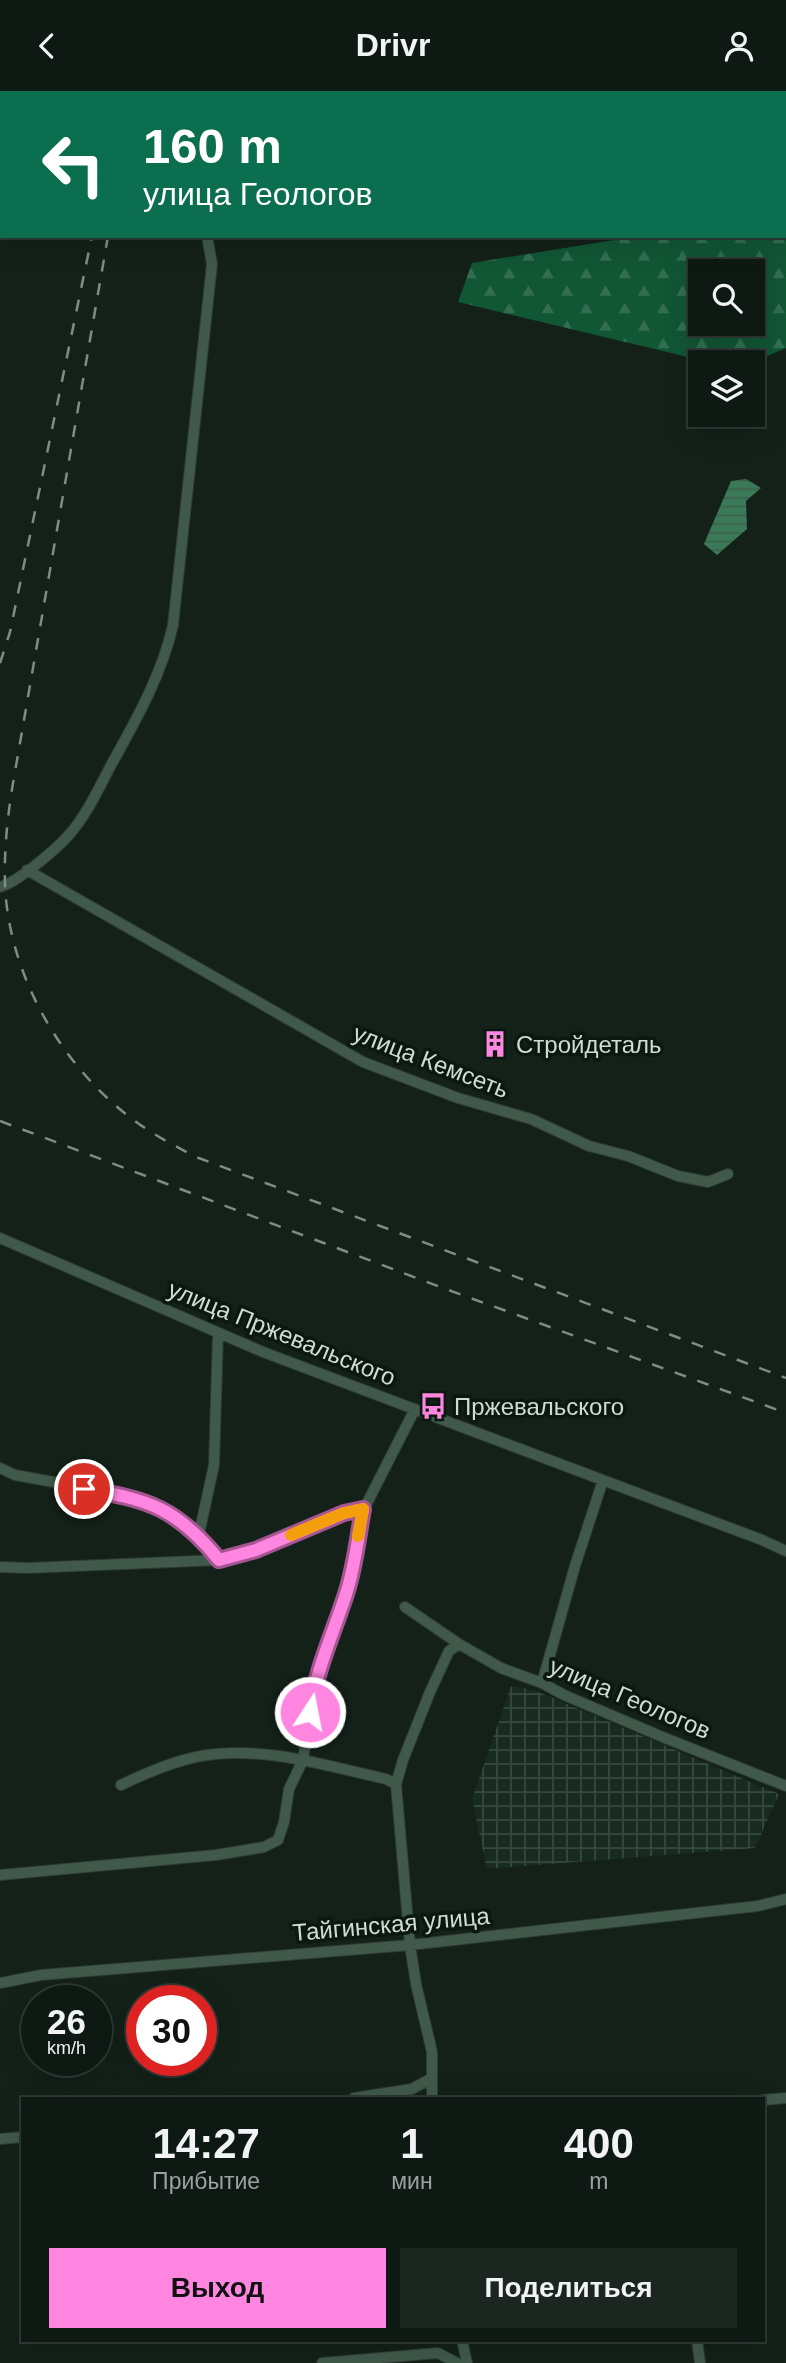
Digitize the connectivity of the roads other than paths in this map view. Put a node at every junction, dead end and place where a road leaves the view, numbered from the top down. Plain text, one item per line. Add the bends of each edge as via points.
1 (207, 238) edge
2 (32, 867) junction
3 (0, 887) edge
4 (728, 1174) dead end
5 (0, 1238) edge
6 (218, 1333) junction
7 (415, 1409) junction
8 (0, 1468) edge
9 (603, 1480) junction
10 (363, 1509) junction
11 (199, 1534) junction
12 (786, 1552) edge
13 (219, 1560) junction
14 (0, 1567) edge
15 (405, 1607) dead end
16 (460, 1644) junction
17 (542, 1683) junction
18 (303, 1760) junction
19 (396, 1784) junction
20 (121, 1785) dead end
21 (786, 1786) edge
22 (0, 1875) edge
23 (786, 1899) edge
24 (410, 1945) junction
25 (0, 1983) edge
26 (432, 2078) junction
27 (412, 2089) junction
28 (360, 2097) edge
29 (432, 2097) edge
30 (786, 2098) edge
31 (765, 2100) edge
32 (21, 2137) edge
33 (0, 2139) edge
34 (462, 2342) edge
35 (697, 2342) edge
36 (322, 2363) edge
37 (457, 2363) edge
38 (467, 2363) edge
39 (700, 2363) edge

1 - 2 street via 212,264 170,642 93,800 68,837
2 - 3 street
2 - 4 street, улица Кемсеть via 363,1062 458,1098 531,1119 589,1146 678,1176 708,1182
5 - 6 street, улица Пржевальского
6 - 7 street, улица Пржевальского
6 - 11 street via 214,1465
7 - 9 street, улица Пржевальского
7 - 10 street
8 - 11 street via 155,1504
9 - 12 street, улица Пржевальского
9 - 17 street
10 - 13 street
10 - 18 street via 347,1592 313,1688
11 - 13 street
13 - 14 street
15 - 16 street, улица Геологов
16 - 17 street, улица Геологов via 501,1668
16 - 19 street via 449,1651 430,1692
17 - 21 street, улица Геологов
18 - 19 street
18 - 20 street via 252,1753 201,1756
18 - 22 street via 289,1789 278,1840 264,1847
19 - 24 street
23 - 24 street, Тайгинская улица via 758,1906
24 - 25 street, Тайгинская улица via 41,1975
24 - 26 street via 432,2052
26 - 27 street
26 - 29 street
27 - 28 street
27 - 29 street
30 - 31 street
32 - 33 street
34 - 38 street
35 - 39 street
36 - 37 street via 438,2353

